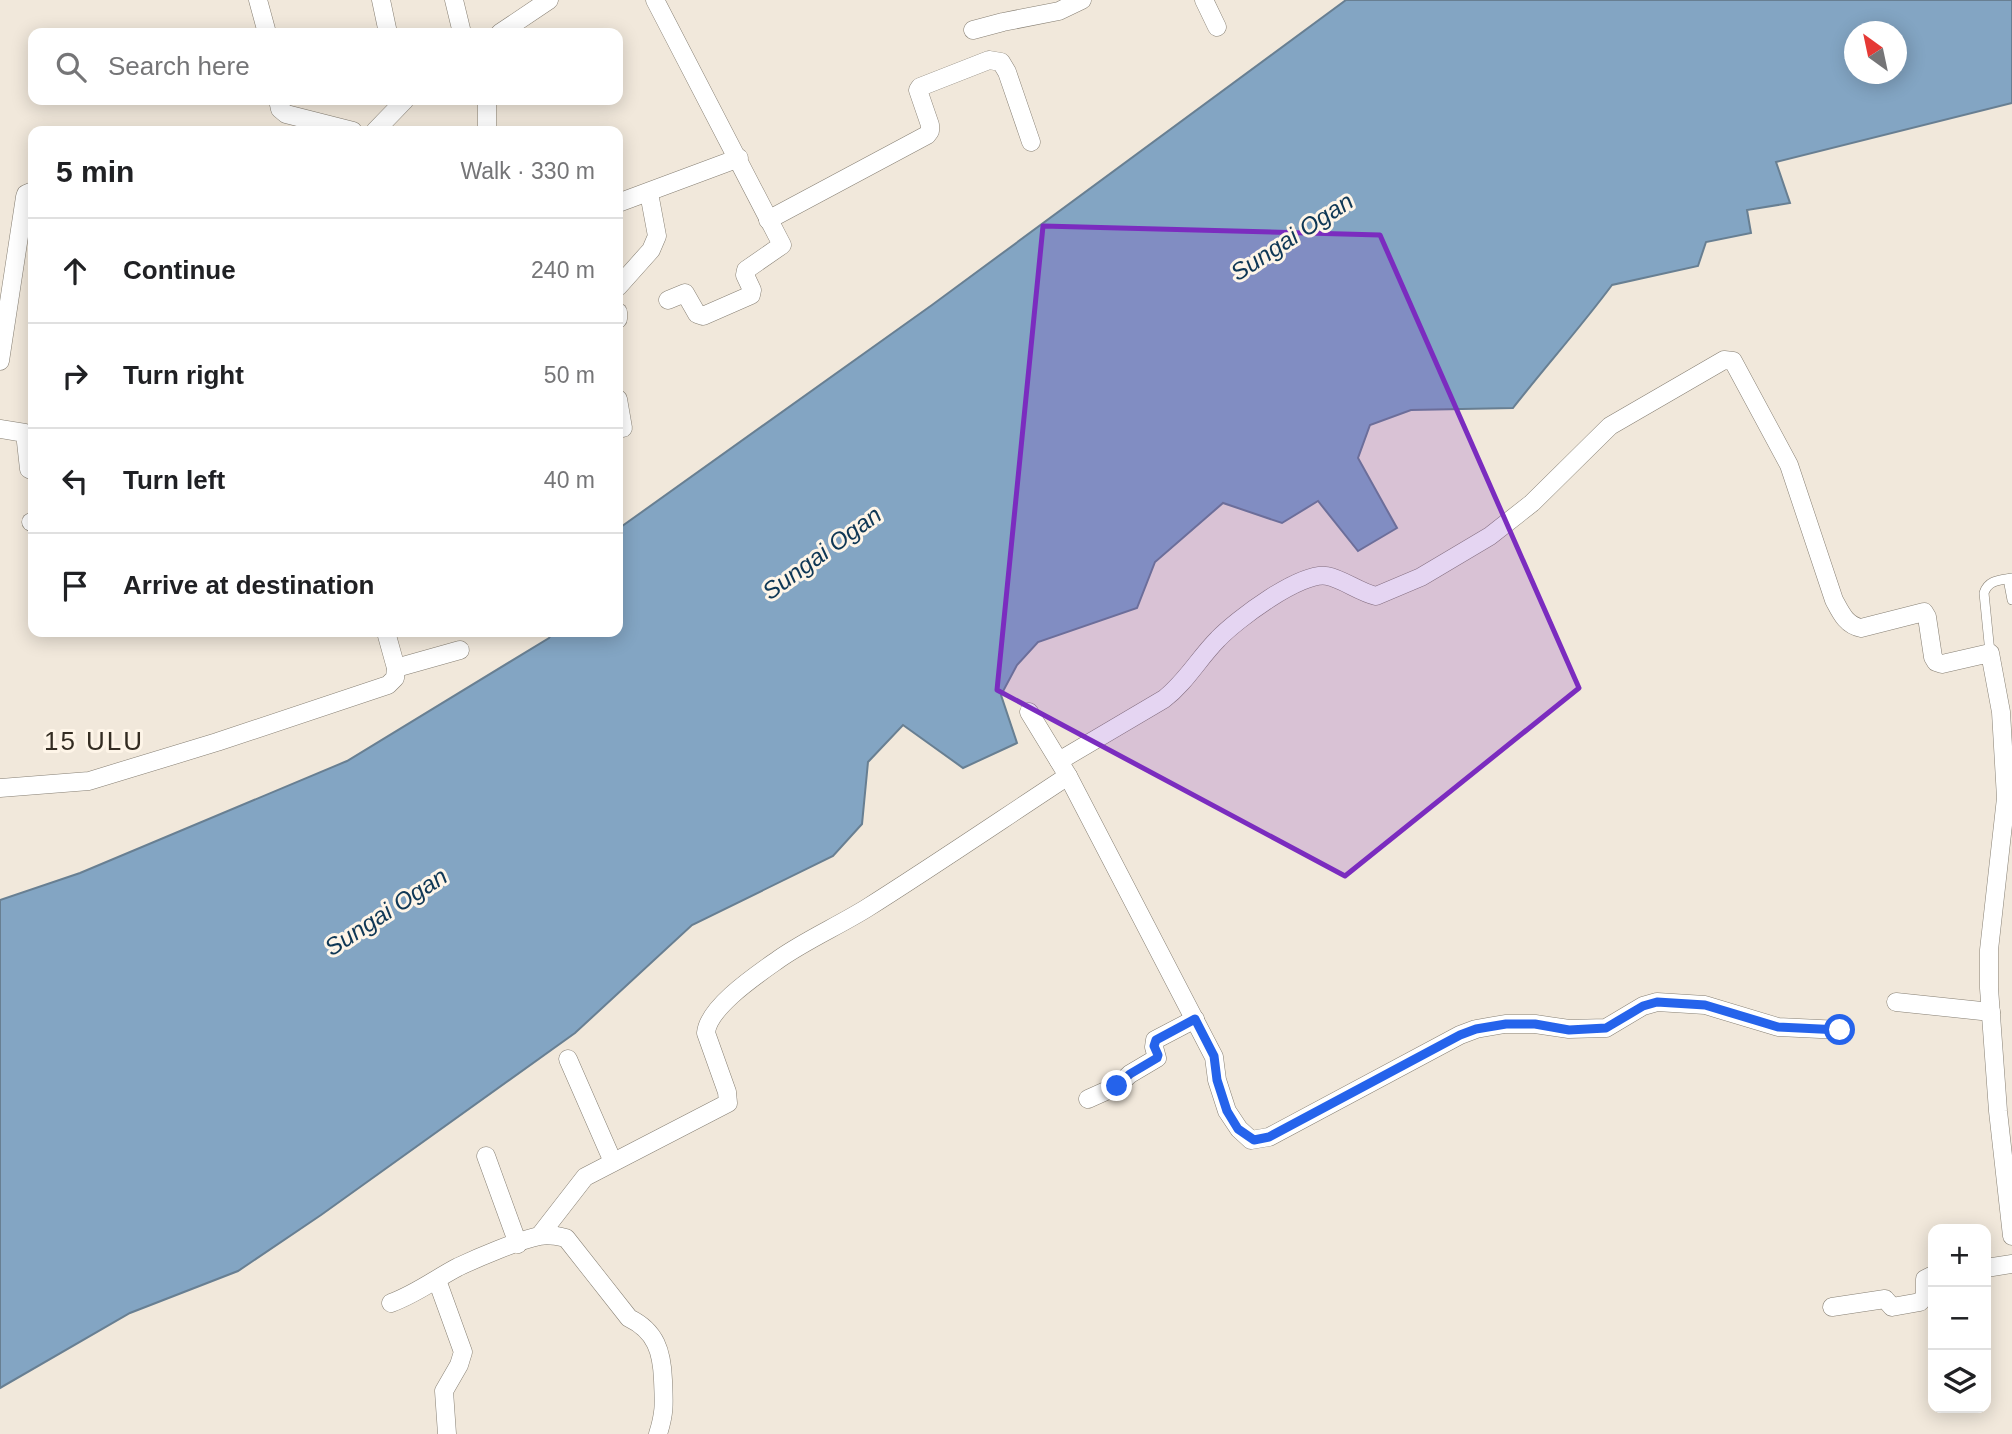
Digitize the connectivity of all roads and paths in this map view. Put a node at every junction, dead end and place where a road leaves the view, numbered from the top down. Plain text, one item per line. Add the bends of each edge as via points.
1 (258, 0) edge
2 (381, 0) edge
3 (454, 0) edge
4 (549, 0) edge
5 (655, 0) edge
6 (1082, 0) edge
7 (1204, 0) edge
8 (1217, 27) dead end
9 (266, 28) edge
10 (387, 28) edge
11 (461, 28) edge
12 (507, 28) edge
13 (973, 30) dead end
14 (279, 105) edge
15 (399, 105) edge
16 (487, 105) edge
17 (333, 126) edge
18 (380, 126) edge
19 (487, 126) edge
20 (1031, 142) dead end
21 (739, 158) junction
22 (28, 193) edge
23 (649, 193) junction
24 (623, 201) edge
25 (768, 220) junction
26 (623, 281) edge
27 (668, 300) dead end
28 (0, 361) edge
29 (0, 429) edge
30 (28, 465) edge
31 (2010, 578) edge
32 (2012, 600) edge
33 (387, 637) edge
34 (460, 650) dead end
35 (1990, 653) junction
36 (396, 668) junction
37 (2006, 711) edge
38 (1029, 712) dead end
39 (1063, 769) junction
40 (0, 788) edge
41 (1896, 1002) dead end
42 (1991, 1012) junction
43 (1195, 1019) junction
44 (1840, 1030) dead end
45 (568, 1059) dead end
46 (1088, 1099) dead end
47 (2005, 1111) edge
48 (486, 1156) dead end
49 (613, 1162) junction
50 (540, 1236) junction
51 (2012, 1236) edge
52 (517, 1244) junction
53 (2012, 1264) edge
54 (1991, 1267) edge
55 (1928, 1278) edge
56 (437, 1280) junction
57 (391, 1303) dead end
58 (1832, 1307) dead end
59 (447, 1434) edge
60 (658, 1434) edge

1 - 9 street
2 - 10 street
3 - 11 street
4 - 12 street
5 - 21 street
6 - 13 street via 1059,11
7 - 8 street
14 - 17 street via 286,114
15 - 18 street
16 - 19 street
20 - 25 street via 1007,72 1001,62 989,60 920,87 930,125 927,135
21 - 23 street
21 - 25 street
22 - 28 street
23 - 24 street
23 - 26 street via 657,236 651,250
25 - 27 street via 782,245 746,270 751,295 704,316 697,314 685,293
29 - 30 street via 25,433
31 - 32 lane
31 - 35 lane via 1992,582 1984,593
33 - 36 street
34 - 36 street
35 - 37 street
35 - 39 street via 1936,662 1923,612 1861,628 1844,618 1789,465 1744,378 1733,361 1724,360 1610,426 1516,517 1462,553 1384,594 1374,596 1328,576 1314,576 1248,613 1217,639 1164,699
36 - 40 street via 388,685 111,776 62,785
37 - 42 street via 2006,798 1989,950
38 - 39 street
39 - 43 street
39 - 49 street via 880,899 781,958 737,992 706,1026 728,1103
41 - 42 street
42 - 47 street
43 - 44 street via 1214,1056 1227,1111 1238,1129 1254,1140 1269,1137 1460,1035 1490,1026 1606,1028 1657,1002 1705,1005 1778,1027
43 - 46 street via 1156,1040 1157,1058 1117,1086
45 - 49 street
47 - 51 street
48 - 52 street
49 - 50 street via 585,1177
50 - 52 street
50 - 60 street via 566,1238 629,1318 653,1336 662,1355 665,1414
52 - 56 street via 459,1266
53 - 54 street
55 - 58 street via 1920,1302 1892,1307 1885,1299
56 - 57 street
56 - 59 street via 463,1352 444,1391

